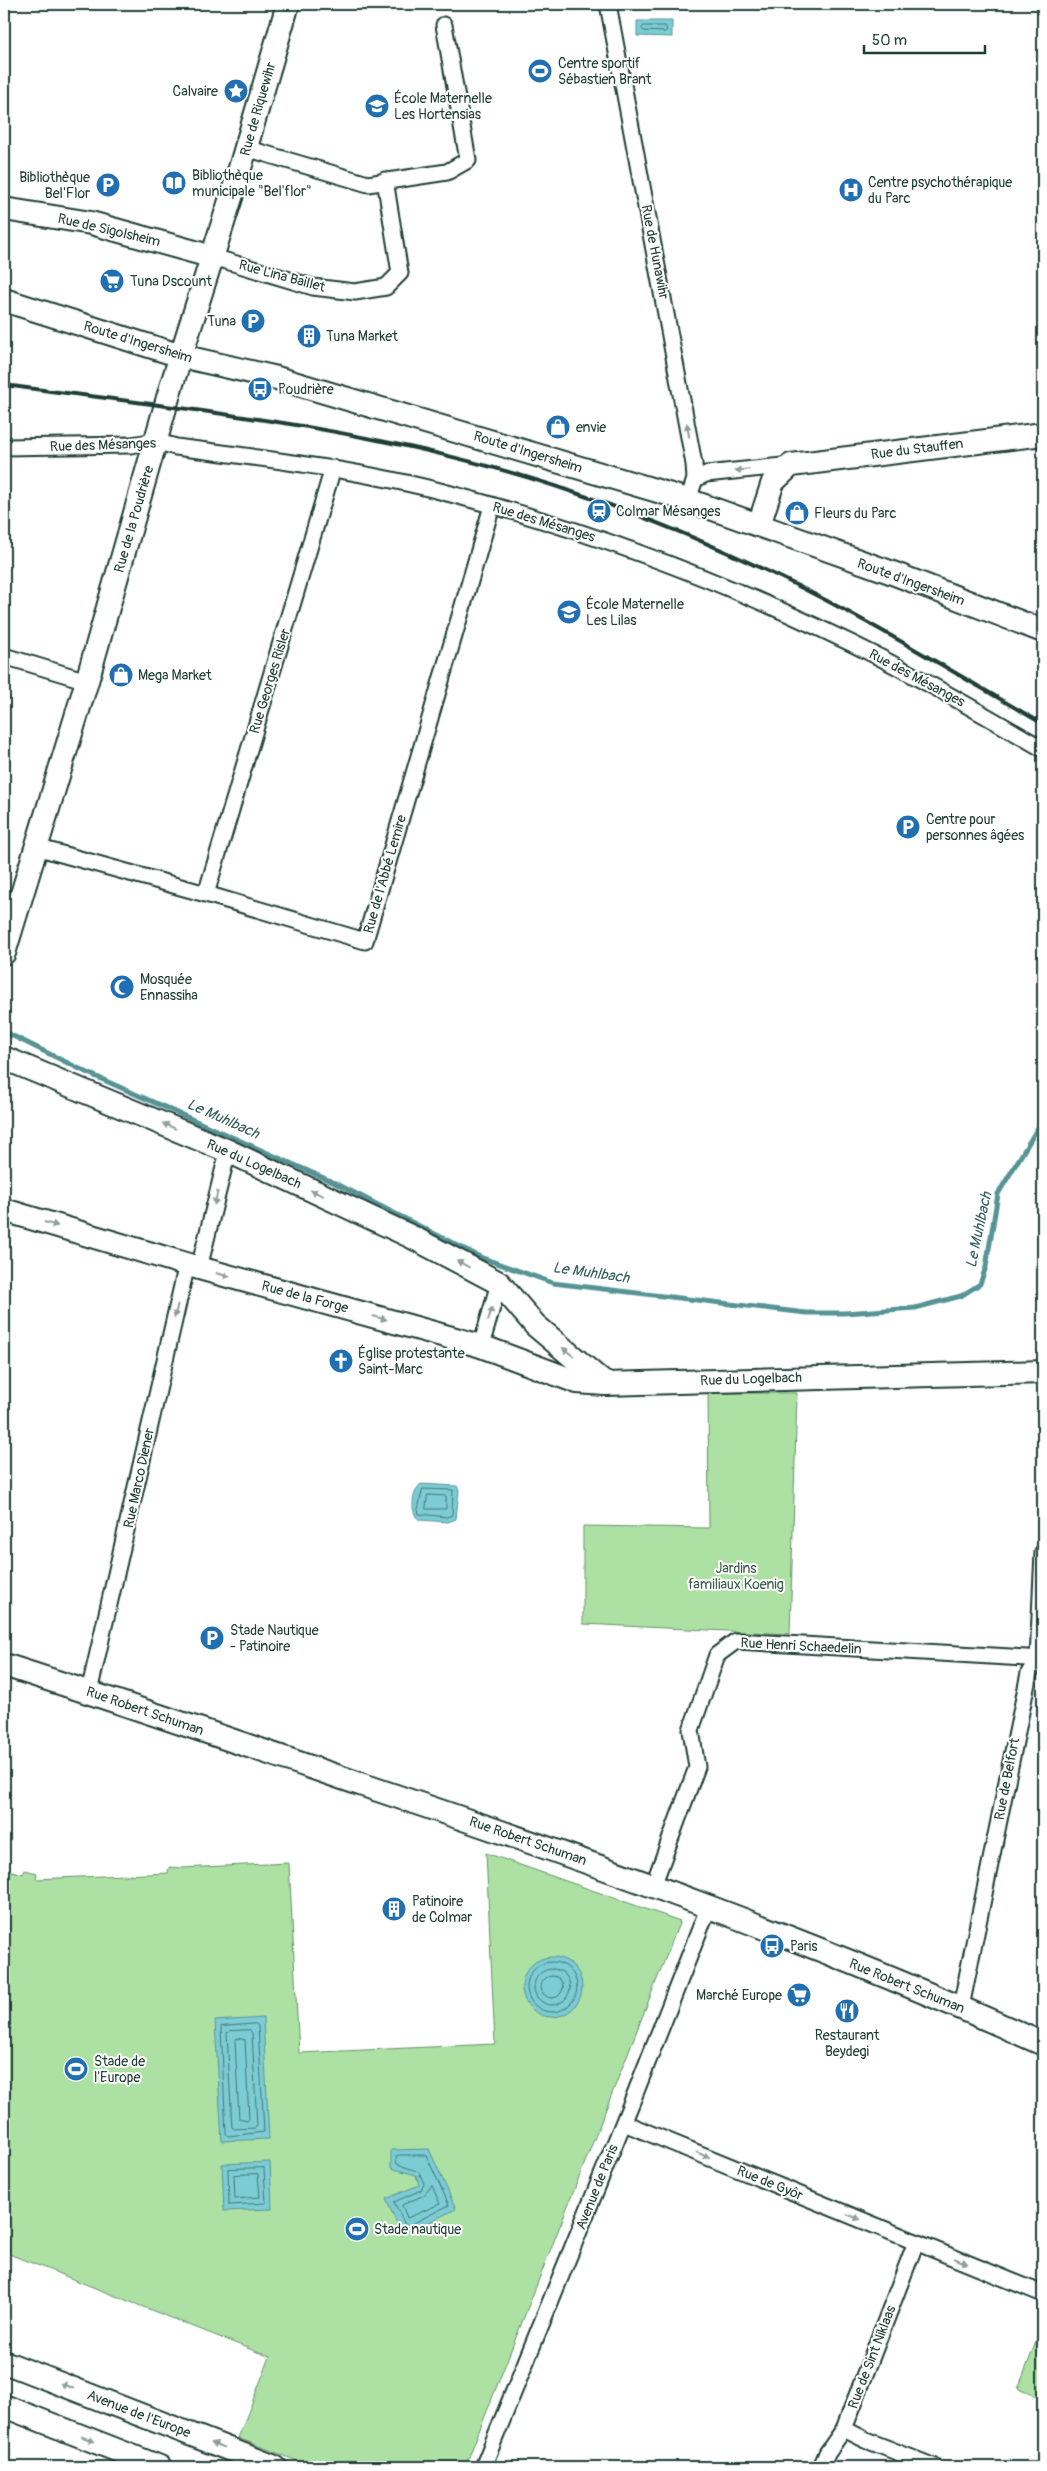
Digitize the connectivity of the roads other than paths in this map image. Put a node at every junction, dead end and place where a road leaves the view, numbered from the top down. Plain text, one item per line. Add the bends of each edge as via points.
1 (288, 4) edge
2 (608, 4) edge
3 (444, 25) dead end
4 (246, 148) junction
5 (385, 180) junction
6 (4, 209) edge
7 (213, 257) junction
8 (4, 300) edge
9 (181, 356) junction
10 (1043, 434) edge
11 (155, 441) junction
12 (4, 447) edge
13 (791, 465) junction
14 (333, 468) junction
15 (691, 489) junction
16 (492, 506) junction
17 (759, 525) junction
18 (1043, 632) edge
19 (4, 656) edge
20 (87, 681) junction
21 (1043, 749) edge
22 (36, 847) junction
23 (206, 894) junction
24 (4, 953) edge
25 (4, 1058) edge
26 (228, 1151) junction
27 (4, 1210) edge
28 (193, 1266) junction
29 (499, 1283) junction
30 (481, 1346) junction
31 (1043, 1372) edge
32 (605, 1384) junction
33 (1043, 1552) edge
34 (1041, 1659) edge
35 (4, 1665) edge
36 (89, 1692) junction
37 (654, 1886) junction
38 (709, 1906) junction
39 (961, 2007) junction
40 (1043, 2044) edge
41 (624, 2122) junction
42 (916, 2242) junction
43 (1043, 2294) edge
44 (4, 2362) edge
45 (4, 2406) edge
46 (844, 2429) junction
47 (160, 2467) edge
48 (275, 2467) edge
49 (484, 2467) edge
50 (821, 2467) edge
51 (935, 2467) edge

1 - 4 street, Rue de Riquewihr
15 -> 2 street, Rue de Hunawihr via 680,385
3 - 5 street via 468,160 447,172
4 - 5 street via 368,184
4 - 7 street, Rue de Riquewihr
5 - 7 street, Rue Lina Baillet via 400,273 386,287 355,292 313,287
6 - 7 street, Rue de Sigolsheim via 91,223
7 - 9 street, Rue de Riquewihr
8 - 9 street, Route d'Ingersheim
9 - 11 street, Rue de la Poudrière
9 - 15 street, Route d'Ingersheim via 277,378
10 - 13 street, Rue du Stauffen
11 - 12 street, Rue des Mésanges via 131,445
11 - 14 street, Rue des Mésanges via 176,447
11 - 20 street, Rue de la Poudrière
13 -> 15 street, Rue du Stauffen via 706,474
13 - 17 street via 773,482
14 - 16 street, Rue des Mésanges via 450,493
14 - 23 street, Rue Georges Risler
15 - 17 street, Route d'Ingersheim
16 - 21 street, Rue des Mésanges via 659,560 759,601 883,660
16 - 23 street, Rue de l'Abbé Lemire via 365,941
17 - 18 street, Route d'Ingersheim
19 - 20 street
20 - 22 street, Rue de la Poudrière
22 - 23 street, Rue de l'Abbé Lemire
22 - 24 street, Rue de la Poudrière
26 -> 25 street, Rue du Logelbach
26 -> 28 street, Rue Marco Diener
29 -> 26 street, Rue du Logelbach via 412,1237
27 -> 28 street, Rue de la Forge
28 -> 30 street, Rue de la Forge
28 -> 36 street, Rue Marco Diener via 151,1423
30 -> 29 street
32 -> 29 street, Rue du Logelbach via 535,1325
30 - 32 street, Rue de la Forge via 577,1382
31 - 32 street, Rue du Logelbach
33 - 34 street, Rue de Belfort
34 - 37 street, Rue Henri Schaedelin via 736,1641 717,1655 691,1730 697,1766
34 - 39 street, Rue de Belfort via 1029,1673
35 - 36 street, Rue Robert Schuman
36 - 37 street, Rue Robert Schuman
37 - 38 street, Rue Robert Schuman
38 - 39 street, Rue Robert Schuman
38 - 41 street, Avenue de Paris
39 - 40 street, Rue Robert Schuman
41 -> 42 street, Rue de Gyôr
41 - 49 street, Avenue de Paris
42 -> 43 street, Rue de Gyôr
42 - 46 street, Rue de Sint Niklaas
48 -> 44 street, Avenue de l'Europe
45 -> 47 street
46 - 50 street, Rue de Sint Niklaas
46 - 51 street

